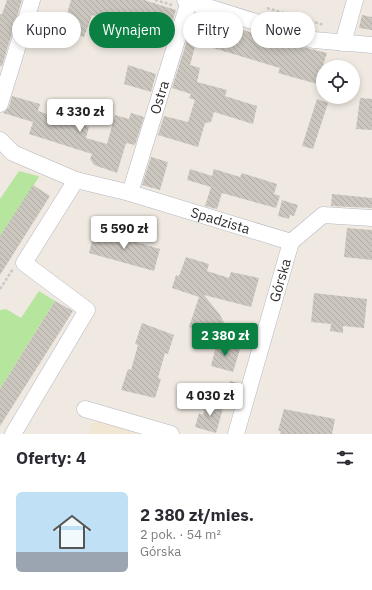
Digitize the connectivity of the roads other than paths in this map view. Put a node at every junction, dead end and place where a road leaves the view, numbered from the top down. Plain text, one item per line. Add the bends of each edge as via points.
1 (32, 0) edge
2 (355, 0) edge
3 (186, 1) edge
4 (345, 36) junction
5 (372, 45) edge
6 (0, 104) edge
7 (0, 140) edge
8 (76, 180) junction
9 (130, 193) junction
10 (372, 218) edge
11 (291, 242) junction
12 (85, 409) dead end
13 (13, 434) edge
14 (172, 434) edge
15 (236, 434) edge

1 - 6 street
2 - 4 street
3 - 4 street via 314,40
3 - 9 street, Ostra
4 - 5 street
7 - 8 street, Spadzista via 13,153
8 - 9 street, Spadzista
8 - 13 street via 24,263 87,310
9 - 11 street, Spadzista
10 - 11 street via 323,215
11 - 15 street, Górska
12 - 14 street

